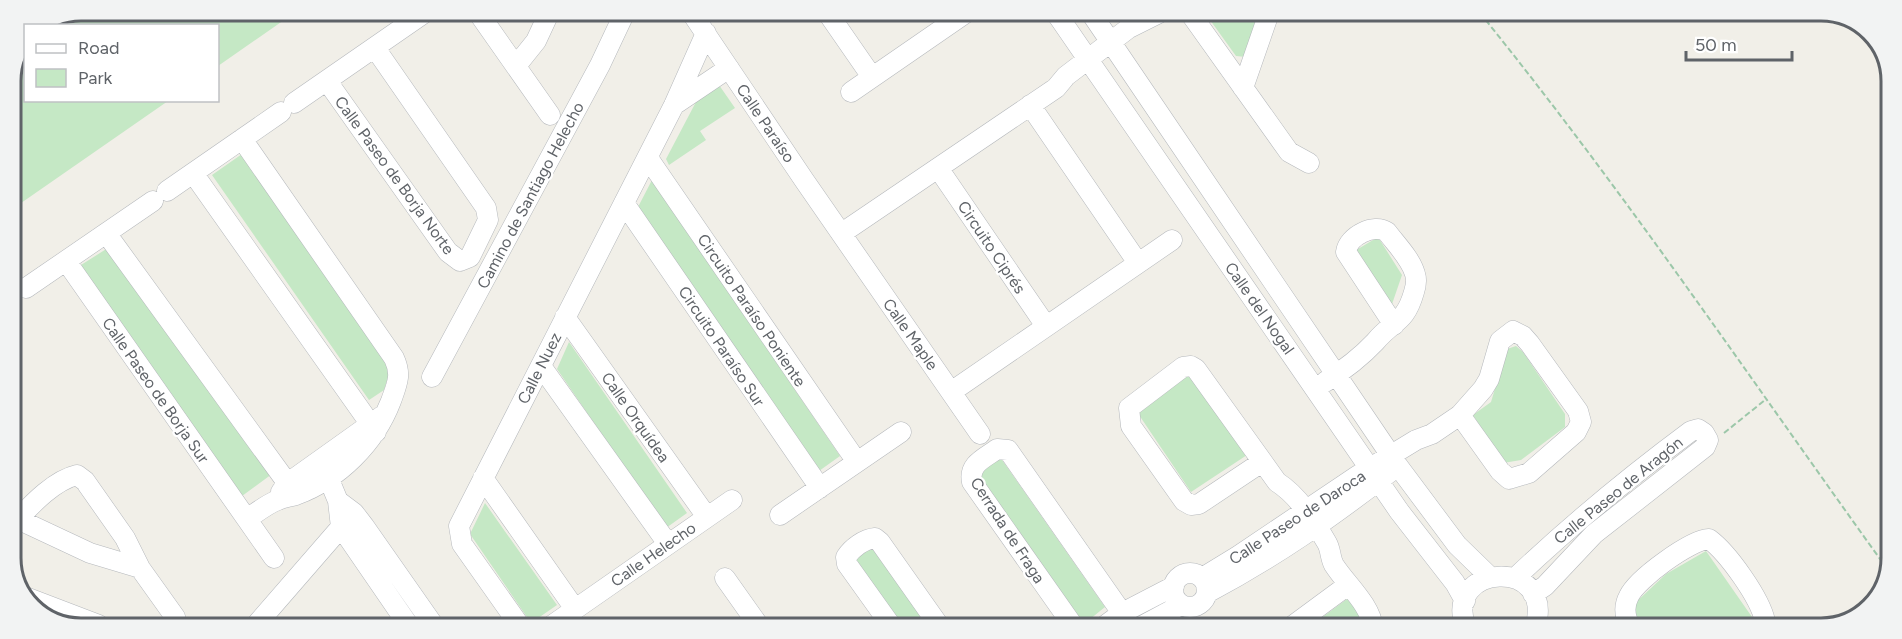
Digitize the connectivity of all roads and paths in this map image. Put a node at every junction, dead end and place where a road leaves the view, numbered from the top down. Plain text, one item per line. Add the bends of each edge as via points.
1 (413, 21) edge
2 (484, 21) edge
3 (545, 21) edge
4 (621, 21) edge
5 (698, 21) edge
6 (833, 21) edge
7 (954, 21) edge
8 (1062, 21) edge
9 (1096, 21) edge
10 (1150, 21) edge
11 (1196, 21) edge
12 (1266, 21) edge
13 (1486, 21) edge
14 (706, 33) junction
15 (1114, 46) junction
16 (375, 48) junction
17 (1091, 63) junction
18 (516, 66) junction
19 (729, 68) junction
20 (872, 78) junction
21 (327, 81) junction
22 (1243, 88) junction
23 (851, 92) dead end
24 (674, 105) junction
25 (1030, 105) junction
26 (550, 115) dead end
27 (242, 139) junction
28 (648, 158) junction
29 (1309, 163) dead end
30 (938, 168) junction
31 (193, 173) junction
32 (624, 203) junction
33 (106, 233) junction
34 (842, 233) junction
35 (1172, 240) dead end
36 (66, 261) junction
37 (1138, 263) junction
38 (26, 288) dead end
39 (565, 318) junction
40 (1394, 325) junction
41 (1046, 326) junction
42 (541, 366) junction
43 (1332, 370) junction
44 (432, 377) dead end
45 (1312, 383) junction
46 (951, 392) junction
47 (1766, 400) junction
48 (1460, 415) junction
49 (378, 423) junction
50 (901, 432) dead end
51 (980, 434) dead end
52 (1708, 440) junction
53 (1394, 461) junction
54 (857, 462) junction
55 (1262, 462) junction
56 (325, 468) junction
57 (1375, 475) junction
58 (483, 478) junction
59 (820, 488) junction
60 (292, 489) junction
61 (732, 500) dead end
62 (21, 513) edge
63 (780, 515) dead end
64 (1300, 516) junction
65 (707, 517) junction
66 (247, 519) junction
67 (348, 520) junction
68 (21, 521) edge
69 (1311, 532) junction
70 (668, 544) junction
71 (274, 558) dead end
72 (1881, 560) edge
73 (140, 568) junction
74 (1490, 577) junction
75 (725, 578) dead end
76 (1515, 578) junction
77 (1204, 585) junction
78 (1348, 585) junction
79 (1174, 586) junction
80 (1533, 594) junction
81 (1465, 602) junction
82 (41, 603) edge
83 (1181, 605) junction
84 (575, 609) junction
85 (1122, 613) junction
86 (80, 618) edge
87 (176, 618) edge
88 (262, 618) edge
89 (404, 618) edge
90 (428, 618) edge
91 (515, 618) edge
92 (562, 618) edge
93 (747, 618) edge
94 (886, 618) edge
95 (934, 618) edge
96 (1068, 618) edge
97 (1115, 618) edge
98 (1157, 618) edge
99 (1303, 618) edge
100 (1370, 618) edge
101 (1465, 618) edge
102 (1538, 618) edge
103 (1626, 618) edge
104 (1764, 618) edge

1 - 16 street, Calle Paseo de Borja Norte
2 - 18 street
3 - 18 street via 536,41
4 - 44 street, Camino de Santiago Helecho
5 - 14 street, Calle Paraíso
6 - 20 street
7 - 20 street
8 - 17 street, Calle del Nogal
9 - 15 street, Calle del Nogal
10 - 15 street via 1141,32
11 - 22 street
12 - 22 street
13 - 47 path via 1645,229
14 - 19 street, Calle Paraíso
14 - 24 street, Calle Nuez
15 - 17 street
15 - 43 street, Calle del Nogal
16 - 21 street, Calle Paseo de Borja Norte
16 - 21 street, Calle Paseo de Borja Norte via 486,208 488,220 470,257 460,261 448,252
17 - 25 street via 1066,76 1056,88
17 - 45 street, Calle del Nogal
18 - 26 street
19 - 24 street, Calle Nuez
19 - 34 street, Calle Paraíso
20 - 23 street
21 - 27 street, Calle Paseo de Borja Norte
22 - 29 street via 1289,152
24 - 28 street, Calle Nuez
25 - 30 street
25 - 37 street
27 - 31 street, Calle Paseo de Borja Norte
27 - 49 street via 400,370 400,378
28 - 32 street, Calle Nuez
28 - 54 street, Circuito Paraíso Poniente
30 - 34 street
30 - 41 street, Circuito Ciprés
31 - 33 street, Calle Paseo de Borja Norte
31 - 49 street
32 - 39 street, Calle Nuez
32 - 59 street, Circuito Paraíso Sur
33 - 36 street
33 - 60 street
34 - 46 street, Calle Maple
35 - 37 street
36 - 38 street
36 - 66 street, Calle Paseo de Borja Sur
37 - 41 street
39 - 42 street, Calle Nuez
39 - 65 street, Calle Orquídea
40 - 40 street via 1409,310 1416,285 1415,272 1387,231 1370,228 1349,243 1346,252
40 - 43 street via 1364,356
41 - 46 street
42 - 58 street, Calle Nuez
42 - 70 street
43 - 45 street
43 - 53 street, Calle del Nogal
45 - 57 street, Calle del Nogal
46 - 51 street, Calle Maple
47 - 52 path via 1717,438
47 - 72 path
48 - 48 street, Calle Paseo de Daroca via 1509,479 1529,473 1580,427 1580,417 1571,402 1523,336 1513,331 1500,341 1489,379
48 - 53 street, Calle Paseo de Daroca via 1432,434 1422,449
49 - 56 street
50 - 54 street
52 - 76 street, Calle Paseo de Aragón via 1701,430 1691,431 1593,506
52 - 80 street, Calle Paseo de Aragón via 1705,447 1594,534
53 - 57 street, Calle Paseo de Daroca
53 - 74 street, Calle del Nogal via 1457,545
54 - 59 street
55 - 55 street via 1201,374 1191,366 1183,367 1129,408 1131,426 1184,501 1191,505
55 - 64 street via 1294,496
56 - 60 street
56 - 67 street
57 - 64 street, Calle Paseo de Daroca
57 - 69 street, Calle Paseo de Daroca
57 - 81 street, Calle del Nogal
58 - 84 street
58 - 91 street, Calle Nuez via 461,520 459,537
59 - 63 street
60 - 66 street
61 - 65 street, Calle Helecho
62 - 73 street via 77,475 125,538
64 - 69 street
64 - 77 street, Calle Paseo de Daroca
65 - 70 street, Calle Helecho
66 - 71 street, Calle Paseo de Borja Sur
67 - 88 street
67 - 89 street
67 - 90 street
68 - 73 street via 90,553
69 - 77 street, Calle Paseo de Daroca via 1261,565
69 - 78 street via 1317,553 1332,562
70 - 84 street, Calle Helecho
73 - 87 street
74 - 76 street
74 - 81 street via 1474,586
75 - 93 street
76 - 80 street
77 - 79 street via 1185,574
77 - 83 street via 1197,606
78 - 99 street
78 - 100 street
79 - 83 street via 1174,597
79 - 85 street
80 - 102 street
81 - 101 street
82 - 86 street
83 - 98 street
84 - 92 street, Calle Helecho
85 - 96 street, Cerrada de Fraga via 1008,450 997,449 973,467 972,482
85 - 97 street
94 - 95 street via 847,564 849,552 868,539 880,542
103 - 104 street via 1626,605 1636,587 1691,544 1708,539 1722,550 1759,603

